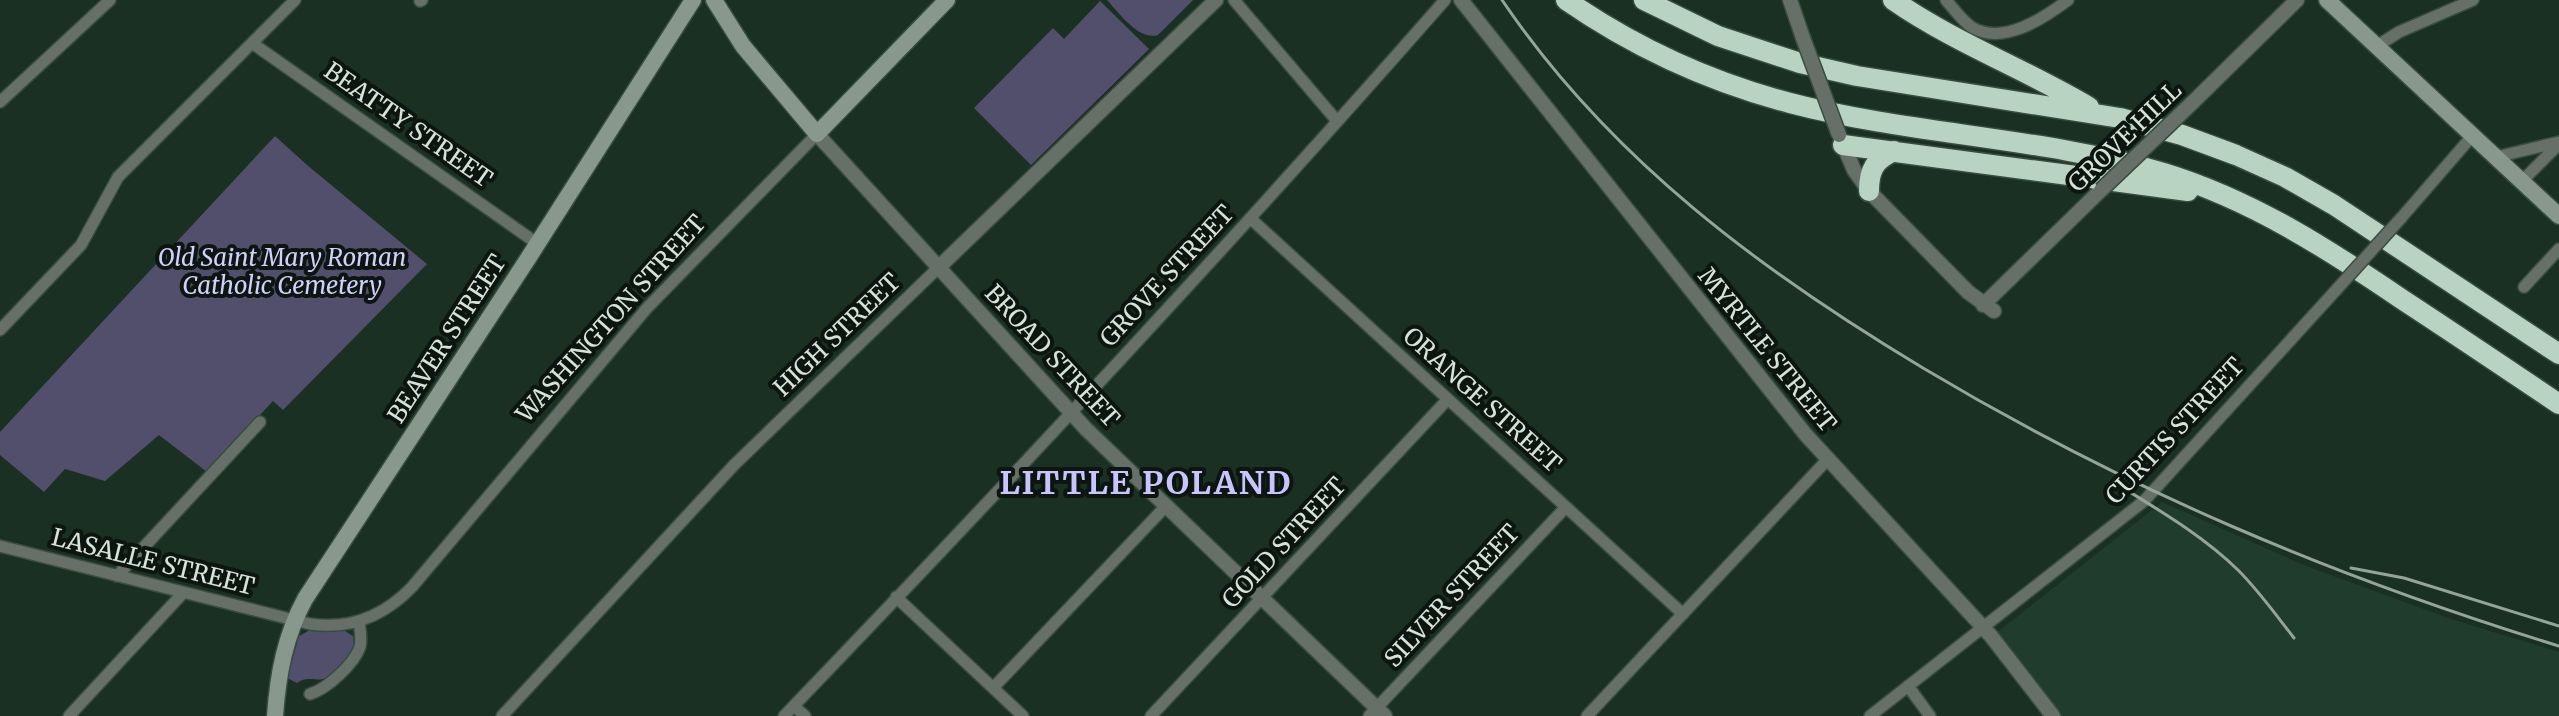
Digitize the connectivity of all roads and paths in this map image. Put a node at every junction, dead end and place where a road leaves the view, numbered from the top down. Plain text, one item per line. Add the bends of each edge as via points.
1 (110, 0) edge
2 (295, 0) edge
3 (693, 0) edge
4 (714, 0) edge
5 (947, 0) edge
6 (1216, 0) edge
7 (1234, 0) edge
8 (1445, 0) edge
9 (1461, 0) edge
10 (1566, 0) edge
11 (1644, 0) edge
12 (1790, 0) edge
13 (1893, 0) edge
14 (1946, 0) edge
15 (2068, 0) edge
16 (2297, 0) edge
17 (2327, 0) edge
18 (2473, 0) edge
19 (252, 43) junction
20 (2377, 46) junction
21 (0, 102) edge
22 (2099, 114) junction
23 (1337, 121) junction
24 (817, 134) junction
25 (2473, 135) junction
26 (1841, 140) junction
27 (2559, 143) edge
28 (1894, 151) junction
29 (2496, 157) junction
30 (2522, 181) junction
31 (1869, 191) junction
32 (2235, 200) junction
33 (2559, 216) edge
34 (1250, 218) junction
35 (538, 244) junction
36 (2559, 249) edge
37 (938, 268) junction
38 (2524, 287) dead end
39 (0, 330) edge
40 (2559, 354) edge
41 (1448, 399) junction
42 (2559, 404) edge
43 (1070, 413) junction
44 (260, 422) dead end
45 (1828, 459) junction
46 (1166, 506) junction
47 (1566, 507) junction
48 (0, 546) edge
49 (117, 576) junction
50 (183, 593) junction
51 (896, 597) junction
52 (1262, 598) junction
53 (1687, 610) junction
54 (294, 621) junction
55 (359, 621) junction
56 (1984, 628) junction
57 (1908, 686) junction
58 (993, 688) junction
59 (310, 694) dead end
60 (794, 706) junction
61 (1377, 713) edge
62 (69, 716) edge
63 (275, 716) edge
64 (502, 716) edge
65 (784, 716) edge
66 (805, 716) edge
67 (1023, 716) edge
68 (1151, 716) edge
69 (1587, 716) edge
70 (1870, 716) edge
71 (1930, 716) edge
72 (2053, 716) edge

1 - 21 street
2 - 19 street
3 - 35 main road, BEAVER STREET
4 - 24 main road, BROAD STREET via 743,46
5 - 24 main road, WASHINGTON STREET
6 - 37 street, HIGH STREET
7 - 23 street
8 - 23 street, GROVE STREET
9 - 45 street, MYRTLE STREET
10 - 32 highway via 1670,60 1770,97 1847,115 2102,157
11 - 22 highway via 1729,40 1823,69
12 - 26 street, bridge
13 - 22 highway
14 - 15 street via 1972,27 1991,34 2049,14
16 - 31 street, GROVE HILL, bridge via 2101,190 1989,308
17 - 20 main road
18 - 20 street
19 - 35 street, BEATTY STREET
19 - 39 street via 118,177 81,245
20 - 25 main road
22 - 40 highway via 2193,139 2294,181
23 - 34 street, GROVE STREET
24 - 37 street, BROAD STREET
24 - 55 street, WASHINGTON STREET via 647,308 412,587 387,609
25 - 29 main road
25 - 56 street, CURTIS STREET, bridge via 2144,501
26 - 28 highway
26 - 31 street
27 - 29 street
27 - 30 street
28 - 31 highway via 1873,166
28 - 32 highway
29 - 30 main road
30 - 33 main road
32 - 42 highway via 2323,247
34 - 41 street, ORANGE STREET
34 - 43 street, GROVE STREET
35 - 54 main road, BEAVER STREET
36 - 38 street
37 - 43 street, BROAD STREET
37 - 64 street, HIGH STREET via 734,465
41 - 47 street, ORANGE STREET
41 - 52 street, GOLD STREET
43 - 46 street, BROAD STREET
43 - 51 street, GROVE STREET
44 - 49 street
45 - 53 street
45 - 56 street, MYRTLE STREET
46 - 52 street, BROAD STREET
46 - 58 street
47 - 53 street, ORANGE STREET
47 - 61 street, SILVER STREET
48 - 49 street, LASALLE STREET
49 - 50 street, LASALLE STREET
50 - 54 street, LASALLE STREET
50 - 62 street
51 - 58 street
51 - 60 street, GROVE STREET
52 - 61 street, BROAD STREET
52 - 68 street, GOLD STREET
53 - 69 street
54 - 55 street, WASHINGTON STREET via 327,626
54 - 63 main road, BEAVER STREET via 279,672
55 - 59 street via 356,654 330,684
56 - 57 street, CURTIS STREET
56 - 72 street, MYRTLE STREET
57 - 70 street, CURTIS STREET
57 - 71 street
58 - 67 street
60 - 65 street, GROVE STREET
60 - 66 street

